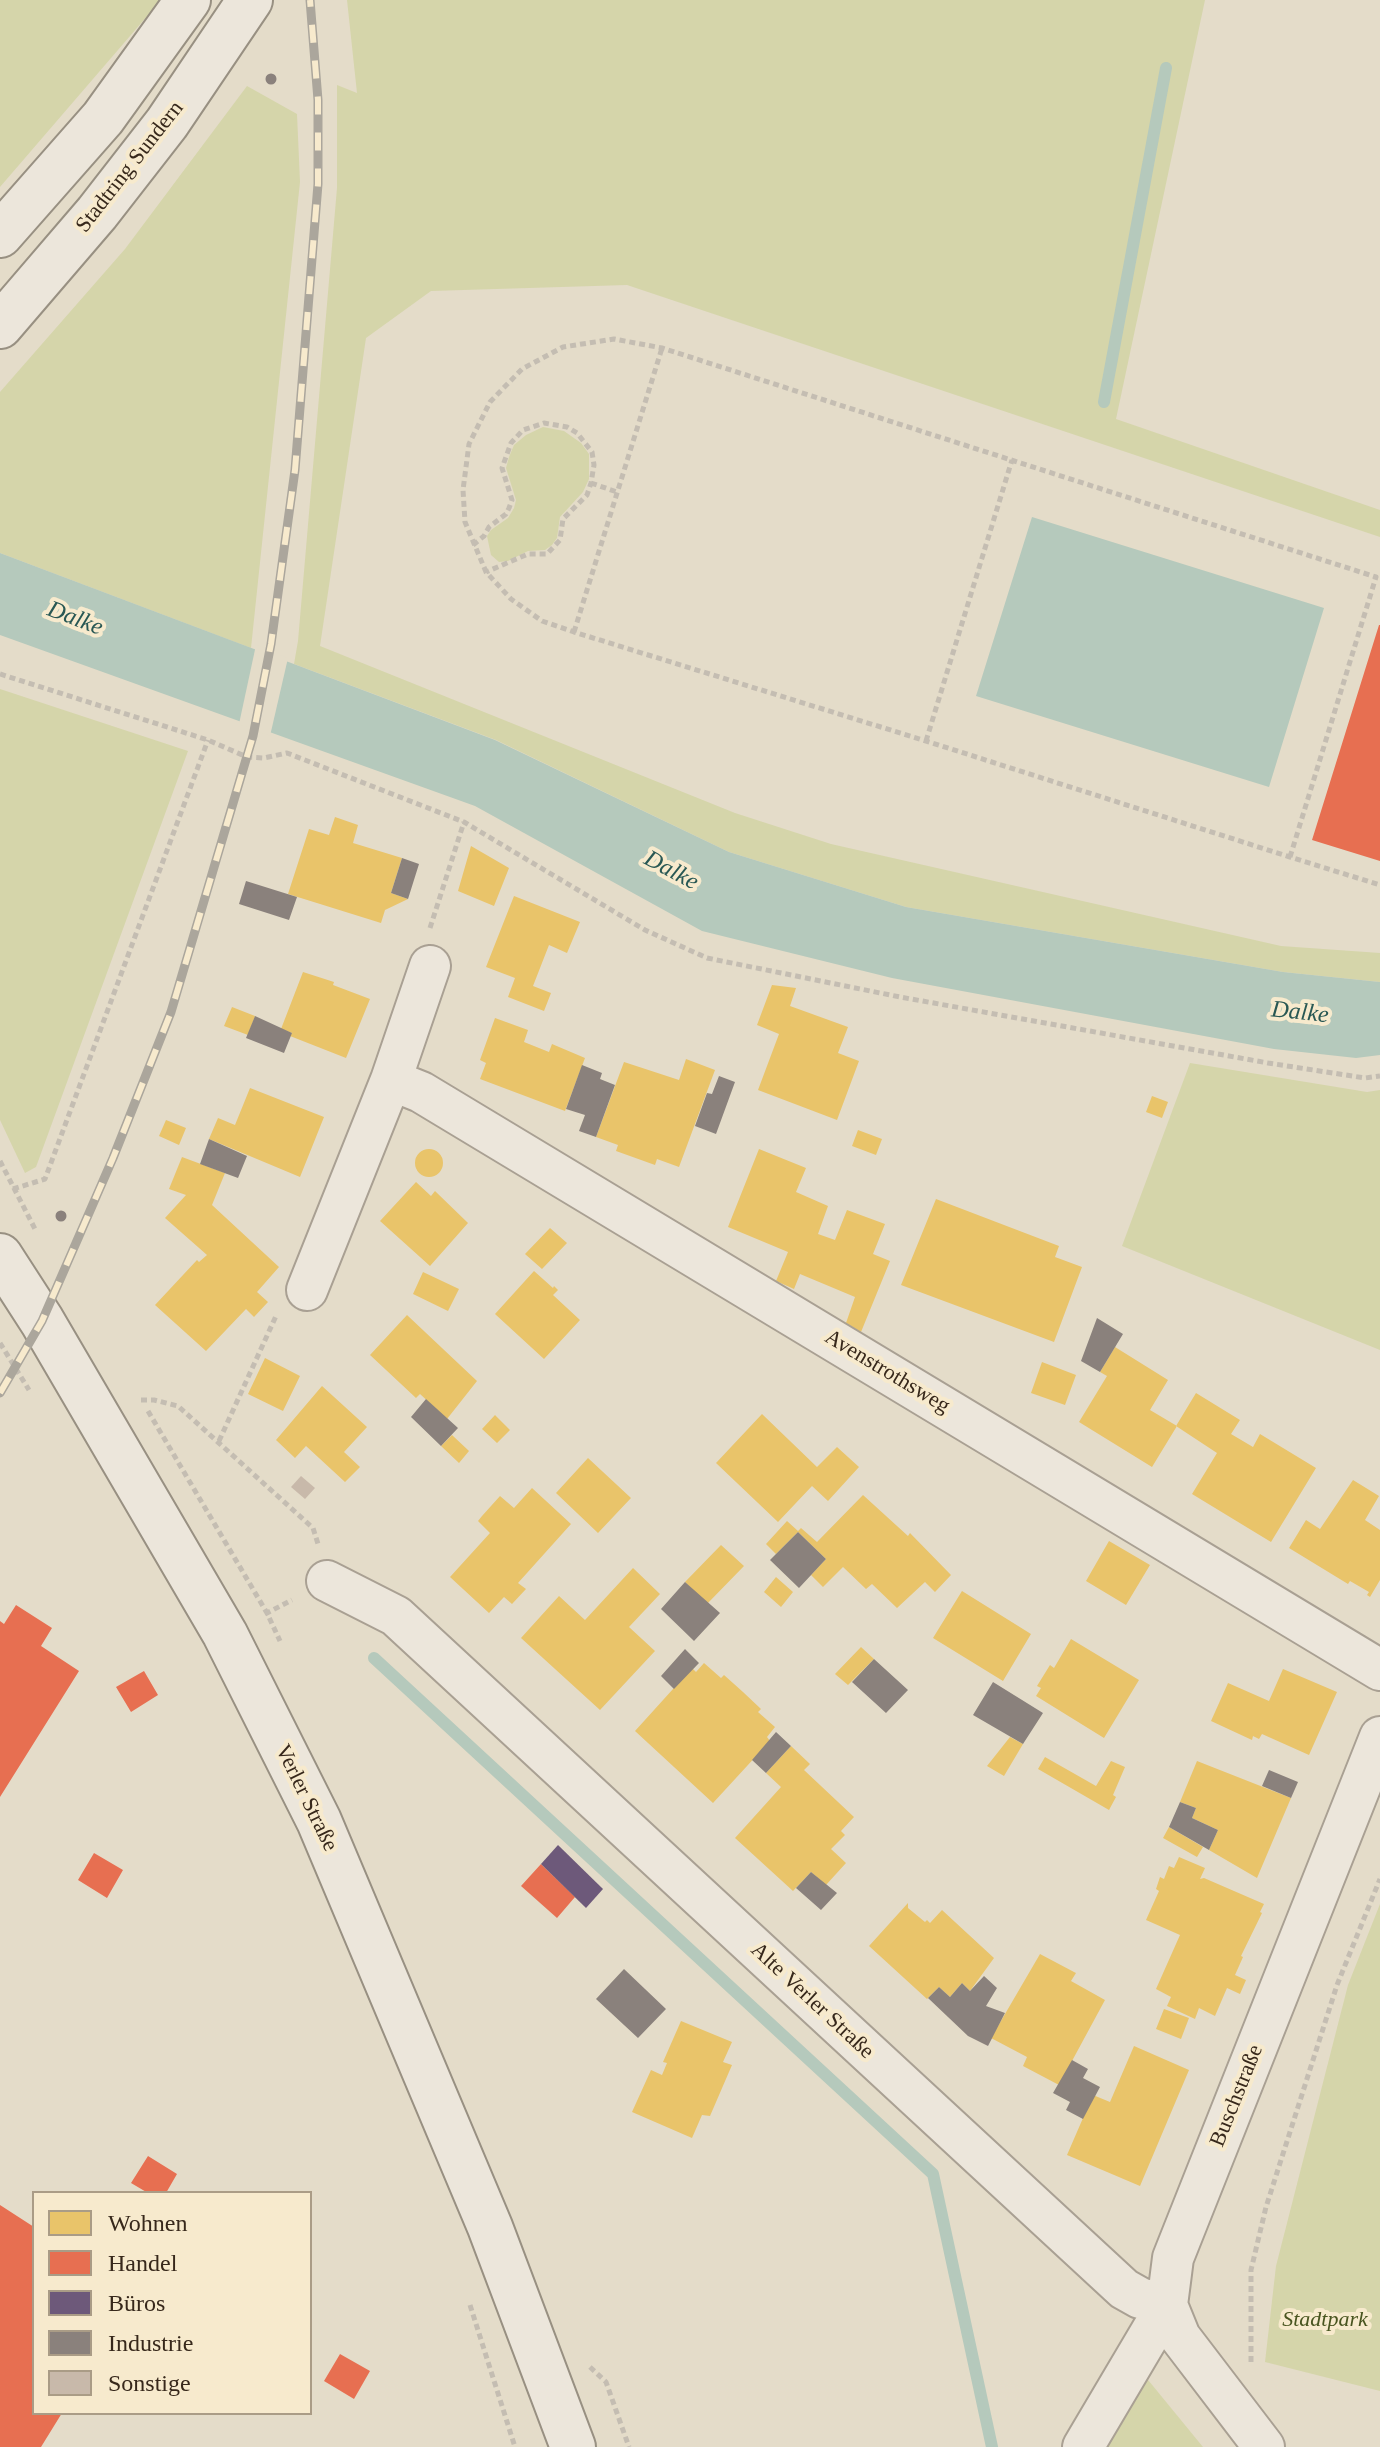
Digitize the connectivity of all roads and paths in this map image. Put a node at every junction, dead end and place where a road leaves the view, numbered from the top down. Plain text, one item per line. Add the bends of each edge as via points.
1 (188, 0) edge
2 (250, 0) edge
3 (0, 235) edge
4 (0, 326) edge
5 (662, 348) junction
6 (1012, 460) junction
7 (591, 483) junction
8 (617, 492) junction
9 (473, 545) junction
10 (486, 572) junction
11 (574, 632) junction
12 (0, 674) edge
13 (208, 740) junction
14 (926, 741) junction
15 (464, 822) junction
16 (1290, 857) junction
17 (1380, 885) edge
18 (430, 966) joint
19 (1380, 1076) edge
20 (391, 1080) junction
21 (13, 1189) dead end
22 (0, 1256) edge
23 (307, 1290) joint
24 (0, 1343) edge
25 (32, 1395) dead end
26 (141, 1400) dead end
27 (219, 1441) junction
28 (327, 1581) junction
29 (225, 1634) junction
30 (1380, 1670) edge
31 (1380, 1737) edge
32 (1380, 1879) edge
33 (467, 2295) dead end
34 (1167, 2305) junction
35 (1251, 2364) dead end
36 (544, 2373) junction
37 (515, 2447) edge
38 (565, 2447) edge
39 (573, 2447) edge
40 (1083, 2447) edge
41 (1264, 2447) edge

1 - 3 main road via 103,118
2 - 4 main road, Stadtring Sundern via 167,123
5 - 6 path
5 - 8 path
5 - 9 path via 614,339 563,347 522,369 490,402 469,444 463,490
6 - 14 path
6 - 16 path via 1376,577
7 - 8 path
7 - 9 path via 592,452 577,433 544,423 523,430 511,443 502,468 512,500 509,508
7 - 10 path via 587,495 566,514 555,548
8 - 11 path
9 - 10 path
10 - 11 path via 542,621
11 - 14 path
12 - 13 path
13 - 15 path via 247,757 287,753
13 - 21 path via 45,1179
14 - 16 path
15 - 18 path via 424,948
15 - 19 path via 645,930 707,958 1253,1061
16 - 17 path
18 - 20 street
20 - 23 street
20 - 30 street, Avenstrothsweg via 421,1092
22 - 29 main road, Verler Straße
23 - 27 path via 278,1311
24 - 25 path
26 - 27 path via 178,1406
27 - 28 path via 313,1528
28 - 29 path
28 - 34 street, Alte Verler Straße via 396,1616 1124,2289
29 - 36 main road, Verler Straße via 319,1821 490,2227
31 - 34 street, Buschstraße via 1177,2245
32 - 35 path via 1337,1985 1266,2207 1251,2270
33 - 37 path
34 - 40 street, Buschstraße
34 - 41 street via 1180,2337
36 - 38 main road, Verler Straße
36 - 39 main road, Verler Straße

